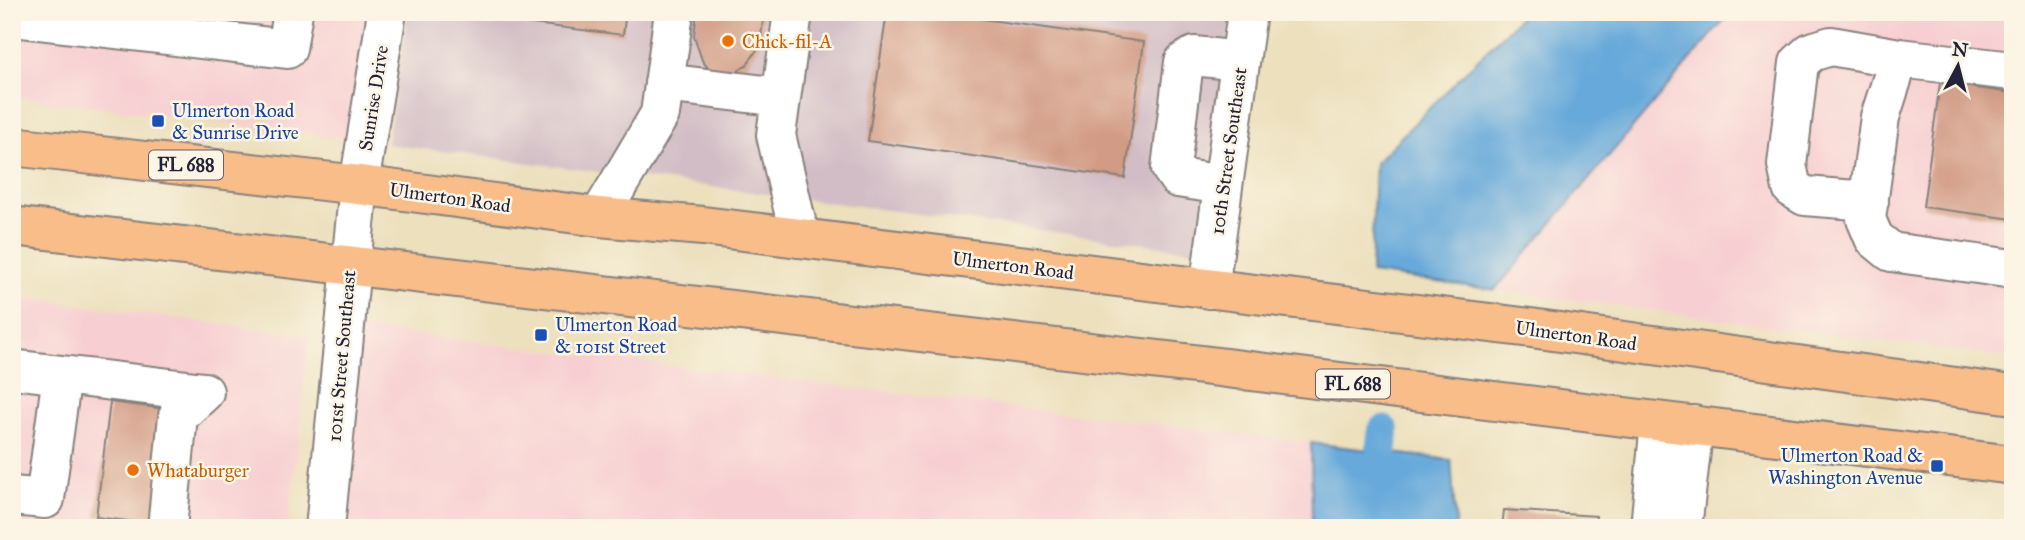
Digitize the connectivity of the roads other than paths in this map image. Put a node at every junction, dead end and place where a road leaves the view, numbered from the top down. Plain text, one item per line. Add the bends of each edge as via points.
1 (293, 12) edge
2 (387, 12) edge
3 (674, 12) edge
4 (793, 12) edge
5 (1247, 12) edge
6 (12, 17) edge
7 (1899, 58) junction
8 (1240, 61) junction
9 (2013, 71) edge
10 (664, 83) junction
11 (781, 97) junction
12 (12, 146) edge
13 (359, 184) junction
14 (1223, 185) junction
15 (1869, 201) junction
16 (599, 216) junction
17 (12, 226) edge
18 (800, 238) junction
19 (349, 265) junction
20 (2013, 269) edge
21 (1209, 289) junction
22 (12, 369) edge
23 (62, 375) junction
24 (204, 392) junction
25 (2013, 395) edge
26 (1677, 424) junction
27 (2013, 465) edge
28 (34, 508) edge
29 (167, 528) edge
30 (187, 528) edge
31 (325, 528) edge
32 (1650, 528) edge
33 (1682, 528) edge

1 - 6 street via 287,49
2 - 13 street, Sunrise Drive
3 - 10 street
4 - 11 street
5 - 8 street, 10th Street Southeast
7 - 9 street
7 - 15 street via 1880,117
7 - 15 street via 1831,46 1811,52 1799,63 1787,165 1792,188 1805,196
8 - 14 street, 10th Street Southeast
8 - 14 street via 1194,56 1184,62 1171,168 1178,178
10 - 11 street
10 - 16 street via 660,114
11 - 18 street via 776,135
12 - 13 main road, Ulmerton Road / FL 688
13 - 16 main road, Ulmerton Road / FL 688
13 - 19 street, 101st Street Southeast
14 - 21 street, 10th Street Southeast
15 - 20 street via 1867,219 1874,239 1891,252
16 - 18 main road, Ulmerton Road / FL 688
17 - 19 main road, FL 688
18 - 21 main road, Ulmerton Road / FL 688
19 - 26 main road, FL 688
19 - 31 street, 101st Street Southeast
21 - 25 main road, Ulmerton Road / FL 688
22 - 23 street
23 - 24 street
23 - 28 street
24 - 29 street via 178,416
24 - 30 street
26 - 27 main road, FL 688
26 - 32 street
26 - 33 street

